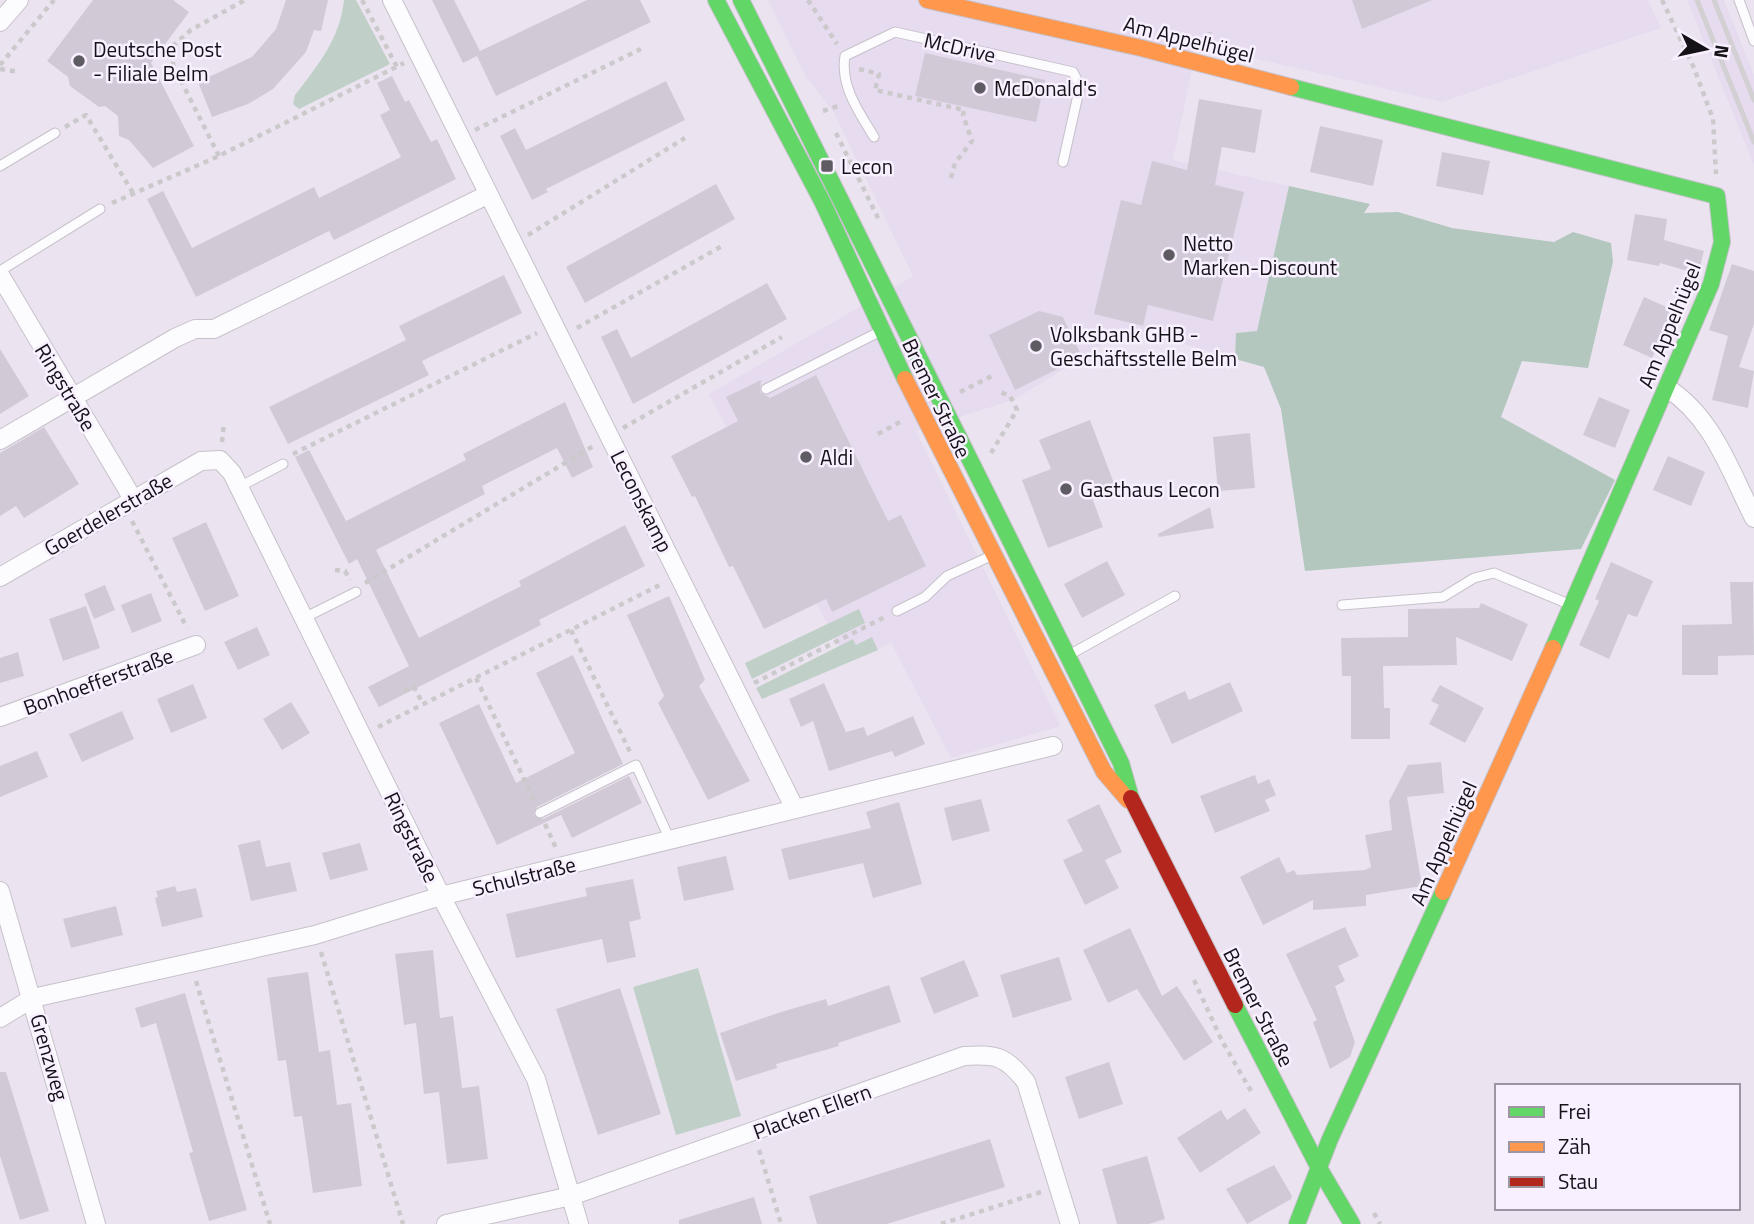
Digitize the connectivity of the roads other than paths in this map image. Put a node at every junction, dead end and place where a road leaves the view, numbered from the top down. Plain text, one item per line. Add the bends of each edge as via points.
1 (19, 0) edge
2 (392, 0) edge
3 (716, 0) edge
4 (741, 0) edge
5 (928, 0) edge
6 (1739, 0) edge
7 (0, 22) edge
8 (1754, 40) edge
9 (55, 133) road end
10 (874, 137) dead end
11 (1063, 162) dead end
12 (0, 166) edge
13 (487, 195) junction
14 (100, 209) road end
15 (0, 273) edge
16 (904, 322) junction
17 (881, 331) junction
18 (1667, 388) junction
19 (766, 390) dead end
20 (73, 398) junction
21 (0, 440) edge
22 (219, 460) joint
23 (283, 464) road end
24 (239, 487) junction
25 (128, 502) junction
26 (1754, 519) edge
27 (1012, 546) junction
28 (992, 555) junction
29 (0, 578) edge
30 (356, 592) road end
31 (1175, 596) dead end
32 (1342, 604) dead end
33 (1572, 606) junction
34 (897, 611) road end
35 (304, 618) junction
36 (195, 645) road end
37 (1066, 657) junction
38 (1048, 666) junction
39 (0, 716) edge
40 (1053, 746) dead end
41 (1133, 806) junction
42 (795, 809) junction
43 (540, 813) road end
44 (670, 840) junction
45 (0, 891) edge
46 (441, 896) junction
47 (33, 998) junction
48 (0, 1018) edge
49 (1320, 1168) junction
50 (571, 1195) junction
51 (96, 1224) edge
52 (446, 1224) edge
53 (579, 1224) edge
54 (1070, 1224) edge
55 (1297, 1224) edge
56 (1352, 1224) edge

1 - 7 street
2 - 13 street, Leconskamp
3 - 17 street, Bremer Straße via 846,250
4 - 16 street, Bremer Straße
5 - 18 street, Am Appelhügel via 1141,48 1717,196 1722,242 1711,284
6 - 8 lane
9 - 12 lane
10 - 11 lane, McDrive via 853,102 843,70 845,56 895,32 1073,72 1080,86
13 - 20 street via 214,329 195,329 175,338
13 - 42 street, Leconskamp
14 - 15 lane
15 - 20 street, Ringstraße
16 - 17 lane
16 - 27 street, Bremer Straße
17 - 19 lane
17 - 28 street, Bremer Straße
18 - 26 street via 1688,401 1705,420
18 - 33 street, Am Appelhügel
20 - 21 street
20 - 25 street, Ringstraße
22 - 24 street, Ringstraße
22 - 25 street, Goerdelerstraße via 201,461
23 - 24 lane
24 - 35 street, Ringstraße
25 - 29 street, Goerdelerstraße
27 - 28 lane
27 - 37 street, Bremer Straße
28 - 34 lane via 947,576 925,597
28 - 38 street, Bremer Straße
30 - 35 lane
31 - 37 lane
32 - 33 lane via 1443,597 1474,578 1494,573
33 - 49 street, Am Appelhügel
35 - 46 street, Ringstraße
36 - 39 street, Bonhoefferstraße
37 - 38 lane
37 - 41 street, Bremer Straße via 1121,763
38 - 41 street, Bremer Straße via 1104,772
40 - 42 street, Schulstraße
41 - 49 street, Bremer Straße
42 - 44 street, Schulstraße
43 - 44 lane via 636,765
44 - 46 street, Schulstraße
45 - 47 street, Grenzweg
46 - 47 street, Schulstraße via 315,935
46 - 50 street, Ringstraße via 536,1079
47 - 48 street, Schulstraße
47 - 51 street, Grenzweg
49 - 55 street
49 - 56 street, Bremer Straße
50 - 52 street, Placken Ellern
50 - 53 street, Ringstraße
50 - 54 street, Placken Ellern via 964,1056 990,1055 1012,1064 1026,1082

